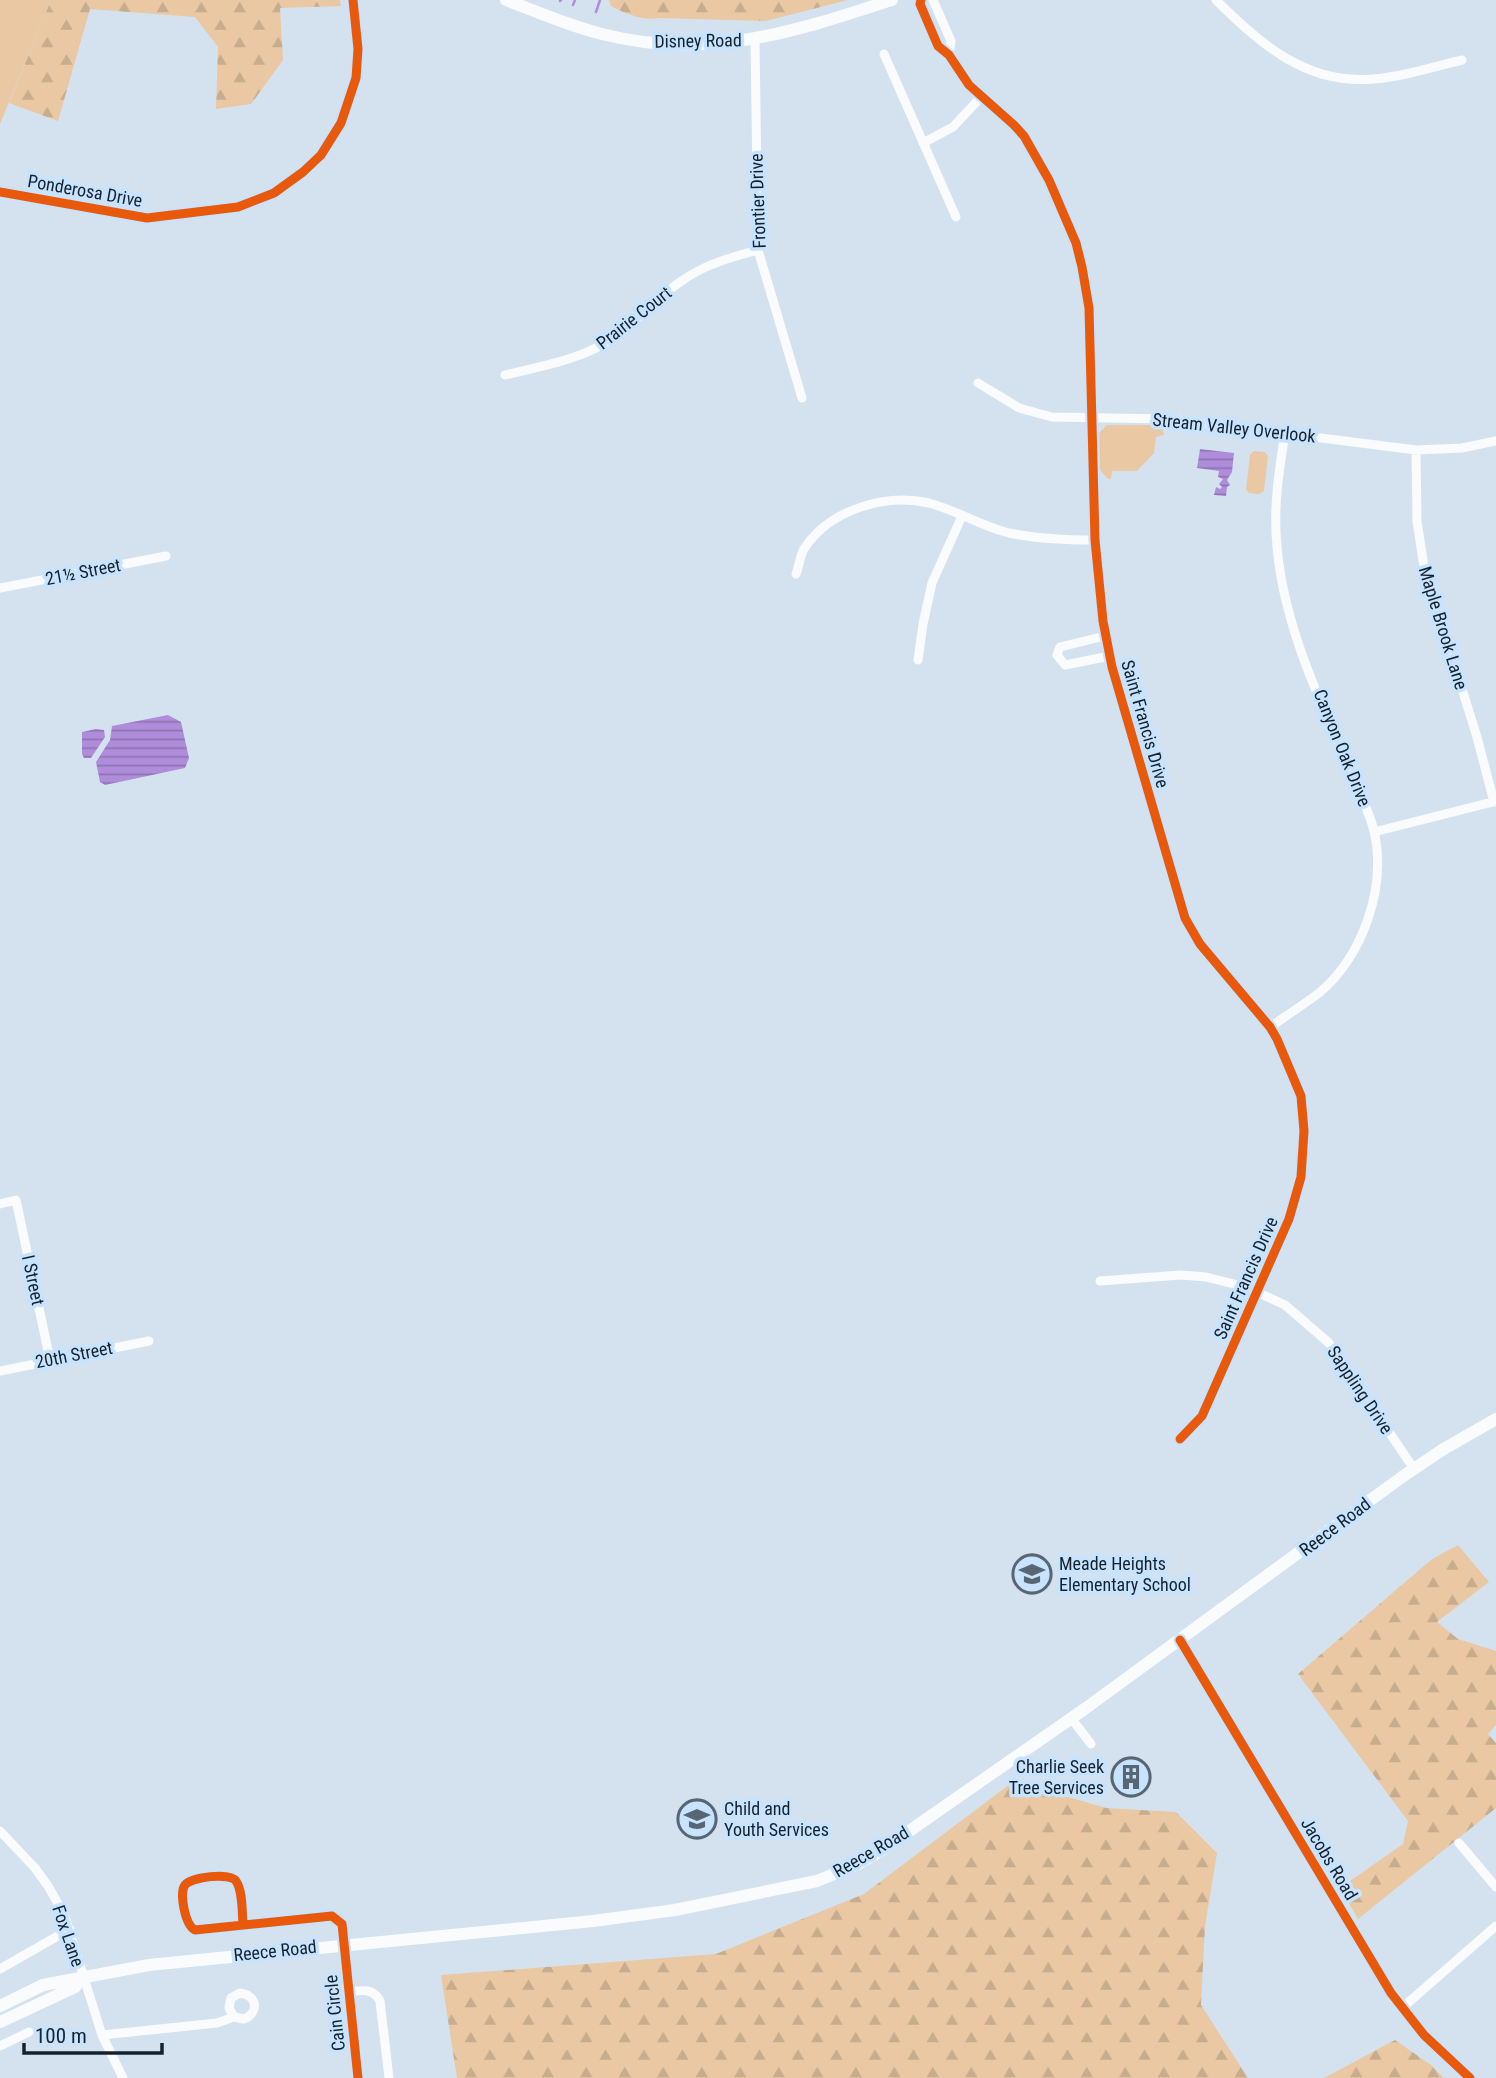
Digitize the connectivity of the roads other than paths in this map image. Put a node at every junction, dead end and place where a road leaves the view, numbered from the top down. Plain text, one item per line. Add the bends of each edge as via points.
1 (353, 0) edge
2 (506, 0) edge
3 (892, 0) edge
4 (920, 0) edge
5 (933, 0) edge
6 (1216, 0) edge
7 (755, 39) junction
8 (884, 54) dead end
9 (949, 55) junction
10 (1462, 60) dead end
11 (981, 97) junction
12 (923, 143) junction
13 (0, 192) edge
14 (956, 217) dead end
15 (758, 250) junction
16 (505, 375) dead end
17 (978, 383) dead end
18 (802, 398) dead end
19 (1093, 418) junction
20 (1284, 433) junction
21 (1496, 441) edge
22 (1416, 450) junction
23 (962, 516) junction
24 (1095, 540) junction
25 (166, 556) dead end
26 (796, 574) dead end
27 (0, 589) edge
28 (1105, 636) junction
29 (1110, 656) junction
30 (918, 660) dead end
31 (1495, 802) edge
32 (1374, 832) junction
33 (1270, 1027) junction
34 (0, 1204) edge
35 (1100, 1281) dead end
36 (1258, 1292) junction
37 (149, 1340) dead end
38 (50, 1360) junction
39 (0, 1371) edge
40 (1496, 1419) edge
41 (1180, 1439) dead end
42 (1414, 1469) junction
43 (1181, 1640) junction
44 (1071, 1718) junction
45 (1091, 1744) dead end
46 (0, 1832) edge
47 (1459, 1843) dead end
48 (1496, 1887) edge
49 (243, 1925) junction
50 (1496, 1926) edge
51 (69, 1929) junction
52 (344, 1944) junction
53 (0, 1969) edge
54 (82, 1977) junction
55 (349, 1992) junction
56 (0, 2006) edge
57 (1402, 2008) junction
58 (234, 2017) dead end
59 (0, 2022) edge
60 (29, 2032) dead end
61 (102, 2035) junction
62 (0, 2046) edge
63 (123, 2078) edge
64 (358, 2078) edge
65 (389, 2078) edge
66 (1470, 2078) edge

1 - 13 street, Ponderosa Drive via 356,78 341,123 321,155 274,192 238,207 147,218
2 - 7 main road, Disney Road via 626,40 691,45
3 - 7 main road, Disney Road
4 - 9 street, Saint Francis Drive via 938,46
5 - 9 street, Saint Francis Drive via 951,41
6 - 10 street via 1277,54 1316,74 1375,79
7 - 15 street, Frontier Drive
8 - 12 street
9 - 11 street, Saint Francis Drive
11 - 12 street via 953,127
11 - 19 street, Saint Francis Drive via 1024,136 1076,243 1089,308
12 - 14 street
15 - 16 street, Prairie Court via 683,279 626,328 592,350
15 - 18 street, Frontier Drive
17 - 19 street, Stream Valley Overlook via 1035,414
19 - 20 street, Stream Valley Overlook via 1152,418
19 - 24 street, Saint Francis Drive
20 - 22 street, Stream Valley Overlook
20 - 32 street, Canyon Oak Drive via 1276,524 1285,600
21 - 22 street, Stream Valley Overlook
22 - 31 street, Maple Brook Lane via 1417,521 1424,566
23 - 24 street via 1036,538
23 - 26 street via 911,500 855,509 813,538
23 - 30 street via 932,583
24 - 28 street, Saint Francis Drive
25 - 27 street, 21½ Street
28 - 29 street, Saint Francis Drive
28 - 29 street via 1060,647 1057,655 1065,665
29 - 33 street, Saint Francis Drive via 1185,918 1200,944
31 - 32 street
32 - 33 street, Canyon Oak Drive via 1374,894 1361,937 1319,992
33 - 36 street, Saint Francis Drive via 1301,1096 1303,1158 1289,1219
34 - 38 street, I Street via 16,1200
35 - 36 street, Sappling Drive via 1181,1275 1226,1280
36 - 41 street, Saint Francis Drive via 1202,1416
36 - 42 street, Sappling Drive via 1285,1305 1329,1343
37 - 38 street, 20th Street
38 - 39 street, 20th Street
40 - 42 main road, Reece Road
42 - 43 main road, Reece Road
43 - 44 main road, Reece Road
43 - 57 main road, Jacobs Road
44 - 45 street
44 - 52 main road, Reece Road via 882,1850 817,1881 675,1910 593,1921
46 - 51 street, Fox Lane via 48,1886
47 - 48 street
49 - 49 street via 189,1927 185,1884 228,1875 234,1878 239,1884
49 - 52 street via 332,1916 342,1924
50 - 57 street
51 - 53 street
51 - 54 street, Fox Lane
52 - 54 main road, Reece Road via 149,1965
52 - 55 street, Cain Circle
54 - 56 main road, Reece Road via 43,1985
54 - 59 main road, Reece Road via 75,1987
54 - 61 street, Fox Lane
55 - 64 street, Cain Circle
55 - 65 street, Cain Circle via 370,1991 380,2001
57 - 66 main road, Jacobs Road via 1433,2045
58 - 61 street via 217,2024
60 - 62 street
61 - 63 street, Fox Lane

